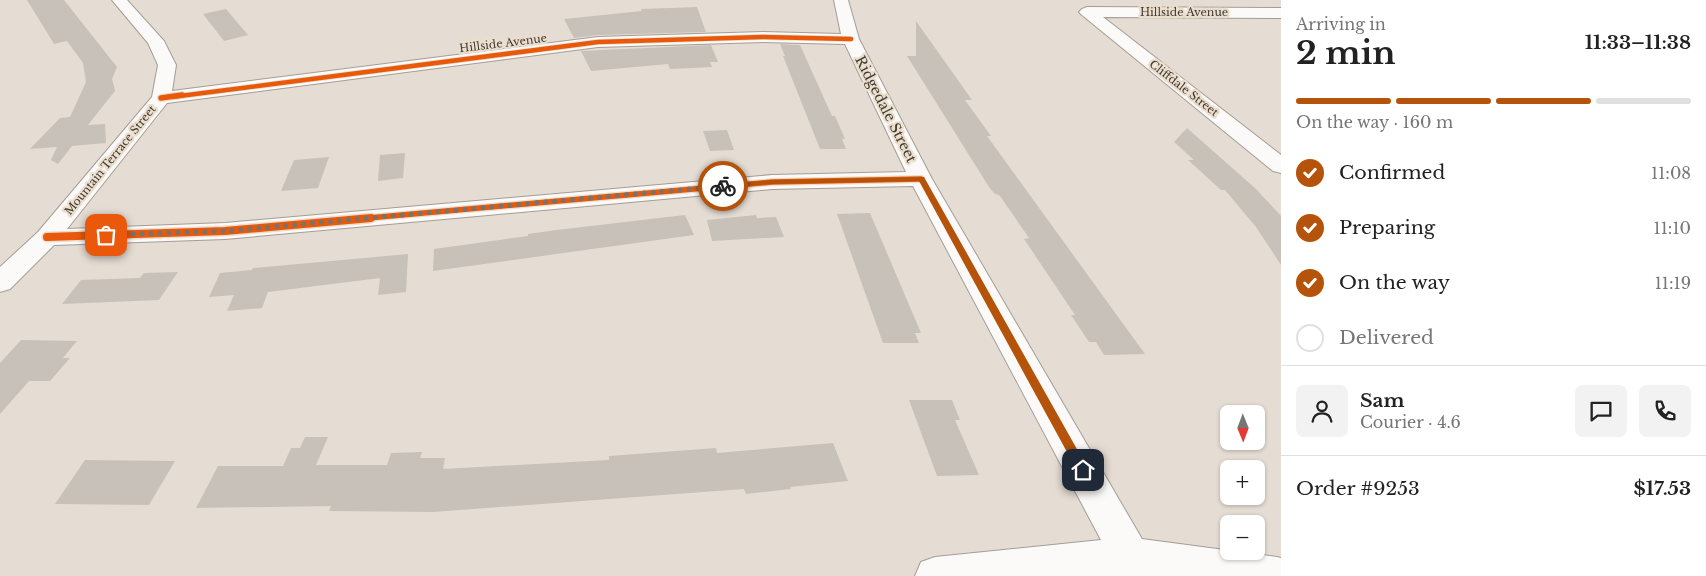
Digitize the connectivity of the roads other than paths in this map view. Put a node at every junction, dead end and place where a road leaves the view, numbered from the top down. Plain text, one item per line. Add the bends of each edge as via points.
1 (119, 0) edge
2 (841, 0) edge
3 (1087, 12) joint
4 (1281, 13) edge
5 (851, 39) junction
6 (161, 98) junction
7 (1281, 166) edge
8 (921, 179) junction
9 (47, 238) junction
10 (0, 283) edge
11 (1130, 556) junction
12 (935, 576) edge
13 (1277, 576) edge

1 - 6 street, Mountain Terrace Street via 156,41 167,65
2 - 5 street, Ridgedale Street
3 - 4 street, Hillside Avenue
3 - 7 street, Cliffdale Street
5 - 6 street, Hillside Avenue via 763,37 598,42
5 - 8 street, Ridgedale Street
6 - 9 street, Mountain Terrace Street
8 - 9 street via 772,182 225,231
8 - 11 street, Ridgedale Street
9 - 10 street, Mountain Terrace Street
11 - 12 street
11 - 13 street

